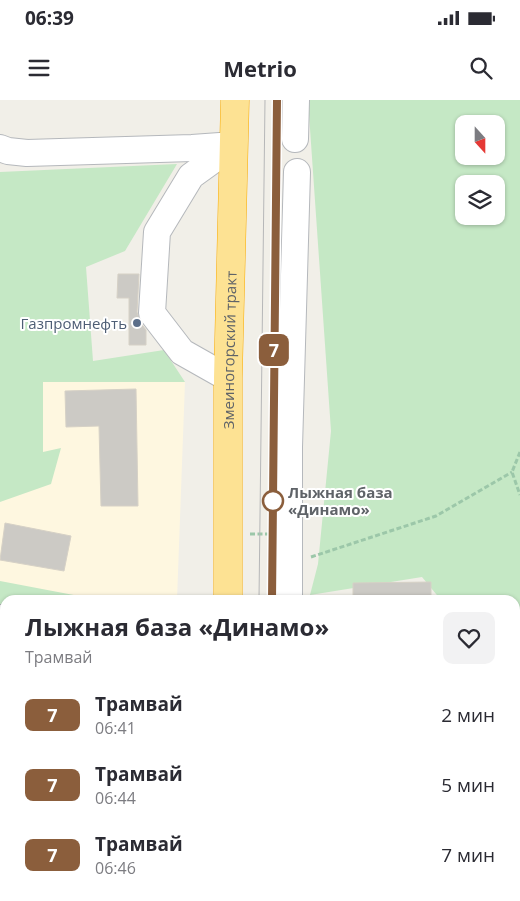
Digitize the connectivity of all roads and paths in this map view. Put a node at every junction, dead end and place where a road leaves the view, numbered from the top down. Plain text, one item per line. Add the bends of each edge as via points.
1 (235, 100) edge
2 (296, 100) edge
3 (295, 139) dead end
4 (234, 145) junction
5 (0, 148) edge
6 (297, 172) dead end
7 (228, 378) junction
8 (520, 452) edge
9 (512, 472) junction
10 (520, 495) edge
11 (247, 534) dead end
12 (272, 534) dead end
13 (289, 564) junction
14 (228, 595) edge
15 (289, 595) edge

1 - 4 highway, Змеиногорский тракт
2 - 3 street
4 - 5 street via 27,153
4 - 7 highway, Змеиногорский тракт
4 - 7 street via 191,176 156,232 152,313 182,352
6 - 13 street
7 - 14 highway, Змеиногорский тракт
8 - 9 path
9 - 10 path
9 - 13 path via 436,516
11 - 12 path
13 - 15 street

